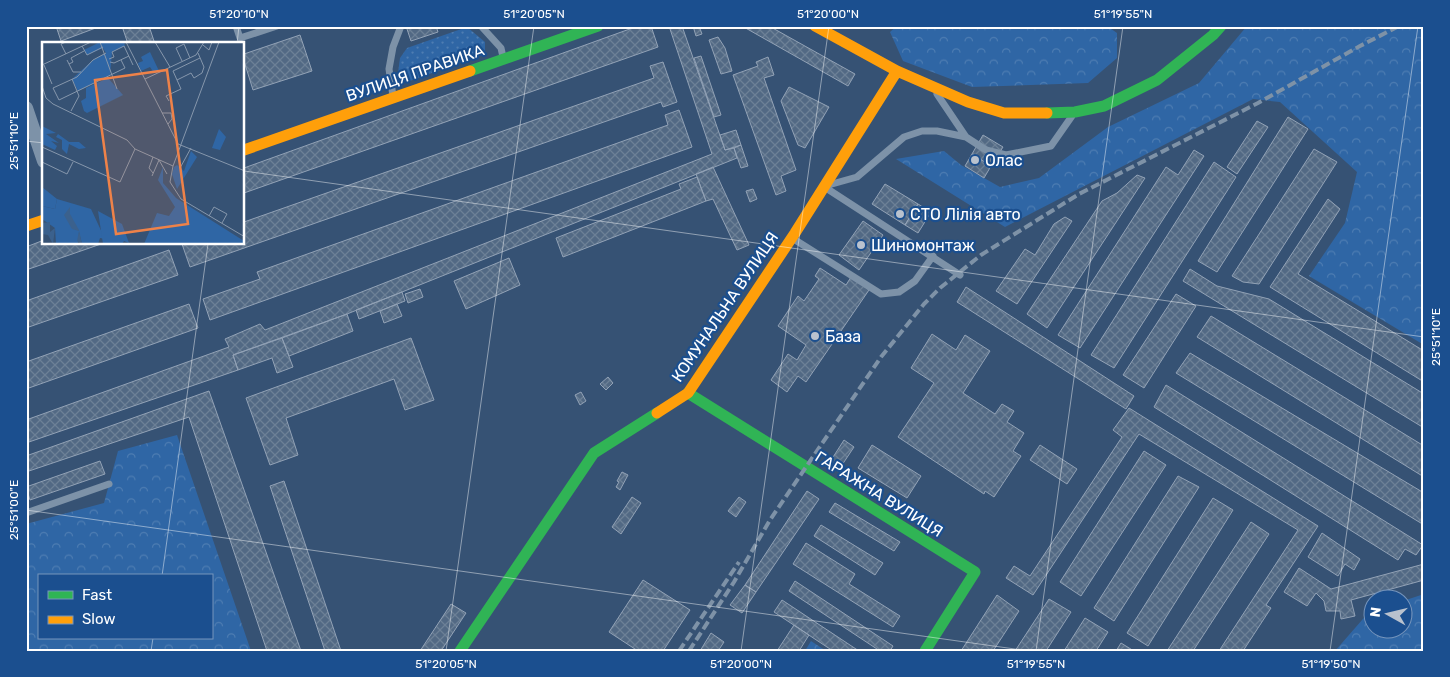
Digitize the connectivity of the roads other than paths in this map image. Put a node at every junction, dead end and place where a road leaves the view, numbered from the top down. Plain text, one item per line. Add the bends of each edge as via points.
1 (236, 26) edge
2 (277, 26) edge
3 (401, 26) edge
4 (480, 26) edge
5 (598, 26) edge
6 (815, 26) edge
7 (1221, 26) edge
8 (504, 59) junction
9 (897, 71) junction
10 (932, 87) junction
11 (394, 98) junction
12 (26, 108) edge
13 (1075, 112) junction
14 (966, 137) junction
15 (245, 150) edge
16 (42, 155) edge
17 (824, 186) junction
18 (42, 221) edge
19 (26, 226) edge
20 (792, 238) junction
21 (933, 256) junction
22 (960, 275) dead end
23 (688, 393) junction
24 (109, 484) dead end
25 (26, 514) edge
26 (460, 651) edge
27 (925, 651) edge

1 - 2 lane via 240,38
3 - 11 lane via 389,69
4 - 8 lane via 501,48
5 - 8 street, ВУЛИЦЯ ПРАВИКА
6 - 9 street
7 - 13 street via 1157,80 1104,106
8 - 11 street, ВУЛИЦЯ ПРАВИКА
9 - 10 street
9 - 17 street, КОМУНАЛЬНА ВУЛИЦЯ
10 - 13 street via 1004,113
10 - 14 lane
11 - 15 street, ВУЛИЦЯ ПРАВИКА
12 - 16 street
13 - 14 lane via 1051,146 1006,155 986,150
14 - 17 lane via 922,131 904,137 857,177
17 - 20 street, КОМУНАЛЬНА ВУЛИЦЯ
17 - 21 lane
18 - 19 street
20 - 21 lane via 881,294 899,292 915,281
20 - 23 street, КОМУНАЛЬНА ВУЛИЦЯ
21 - 22 lane
23 - 26 street, КОМУНАЛЬНА ВУЛИЦЯ via 594,453
23 - 27 street, ГАРАЖНА ВУЛИЦЯ via 975,572
24 - 25 lane

